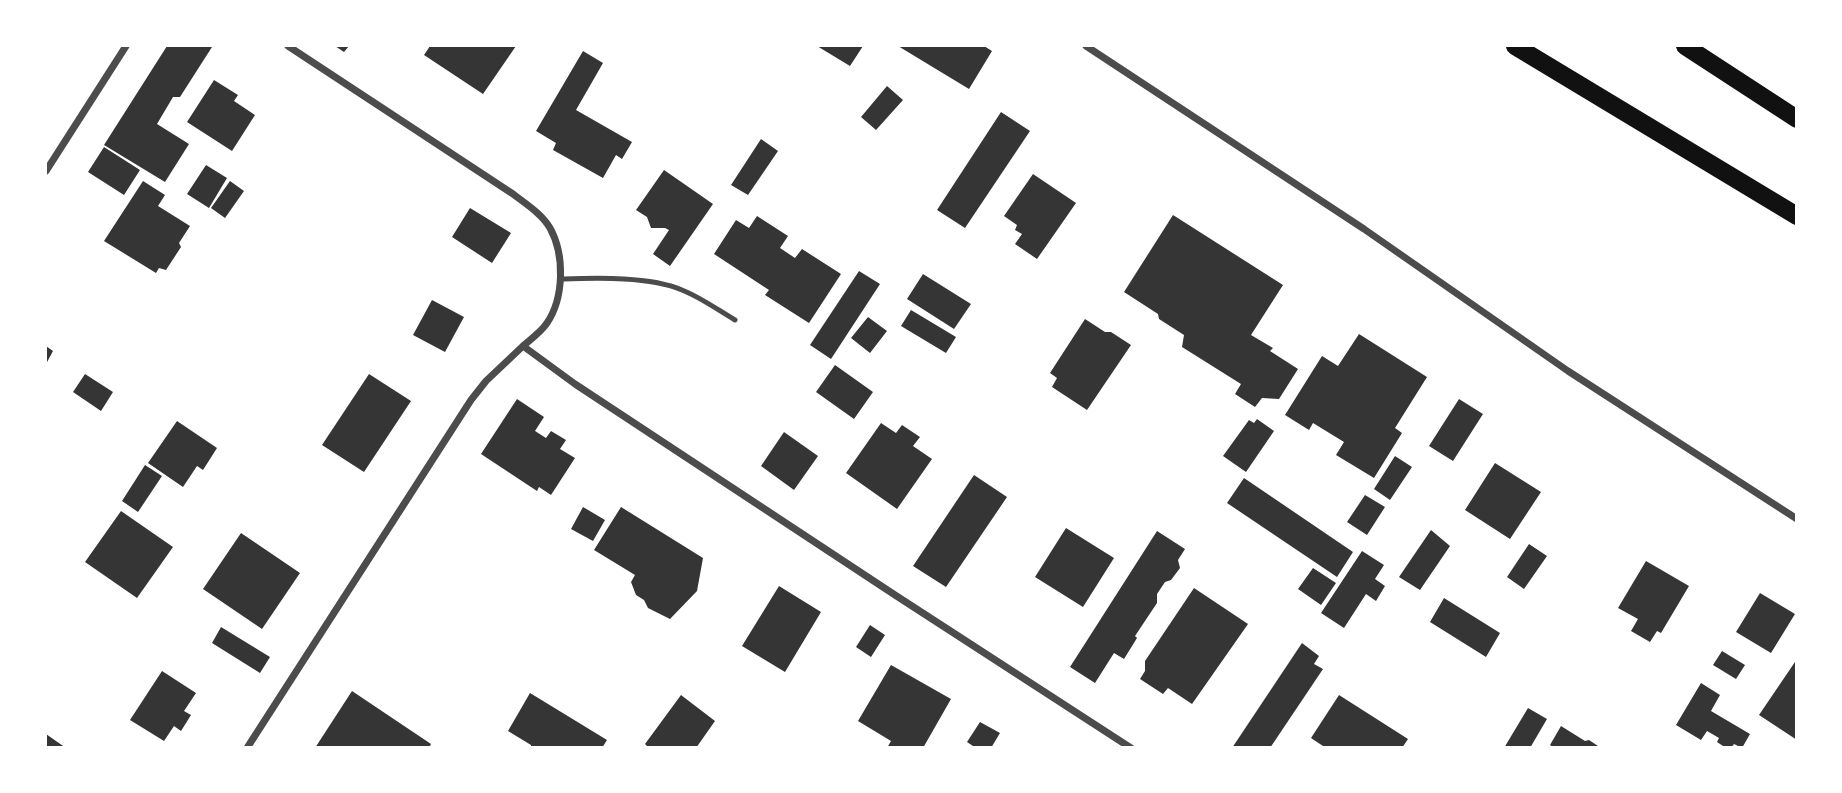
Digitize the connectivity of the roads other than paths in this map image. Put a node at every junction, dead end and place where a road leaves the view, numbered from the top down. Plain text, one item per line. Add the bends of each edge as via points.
1 (126, 46) edge
2 (288, 46) edge
3 (1086, 46) edge
4 (1515, 46) edge
5 (1685, 46) edge
6 (1797, 119) edge
7 (46, 171) edge
8 (1797, 216) edge
9 (561, 278) junction
10 (735, 320) dead end
11 (523, 346) junction
12 (1797, 519) edge
13 (247, 747) edge
14 (1130, 747) edge

1 - 7 street
2 - 9 street via 539,215 550,228
3 - 12 street
4 - 8 main road
5 - 6 main road
9 - 10 lane via 665,285 681,289
9 - 11 street via 554,310 545,326
11 - 13 street via 471,400
11 - 14 street

